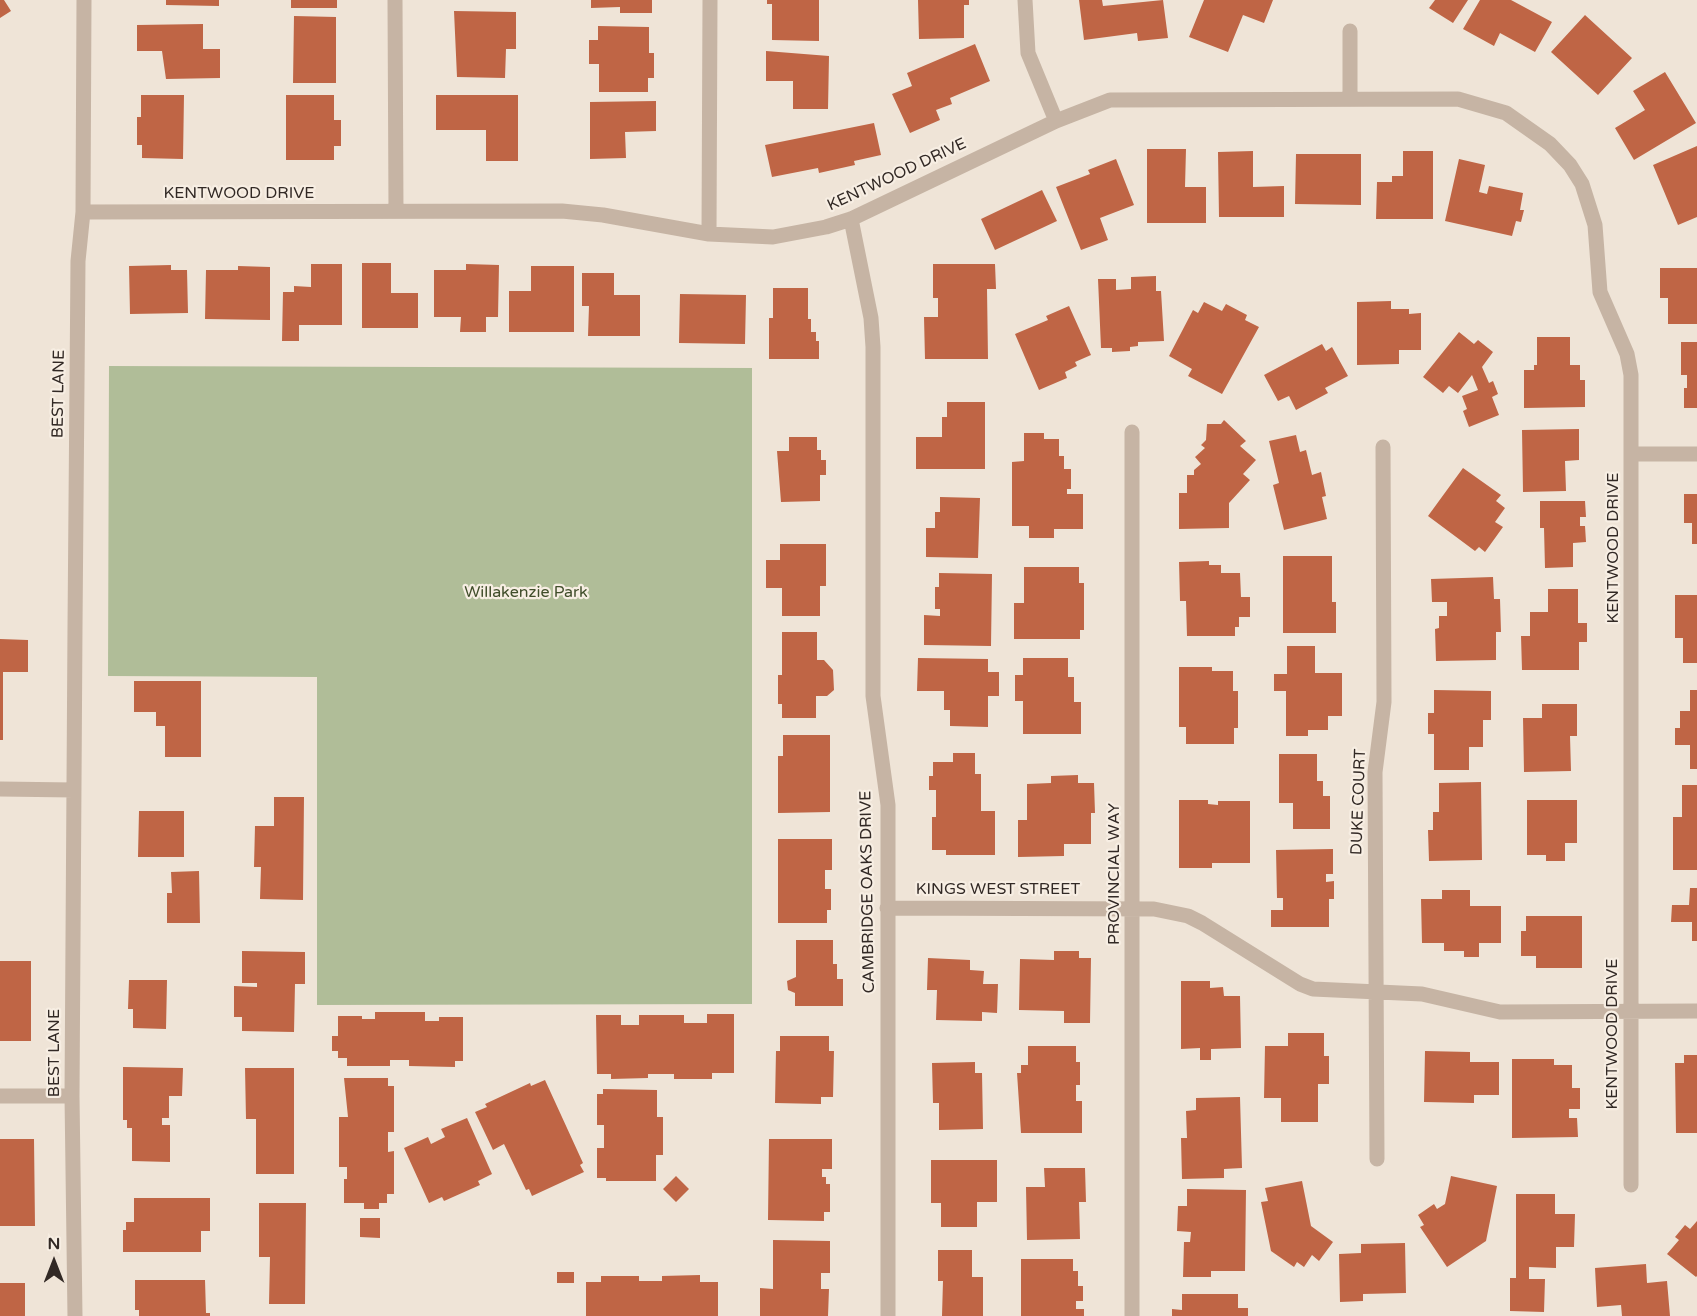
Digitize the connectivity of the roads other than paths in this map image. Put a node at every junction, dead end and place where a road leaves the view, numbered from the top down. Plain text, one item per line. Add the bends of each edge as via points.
1 (84, 0) edge
2 (395, 0) edge
3 (710, 0) edge
4 (1025, 0) edge
5 (1350, 31) dead end
6 (1350, 97) junction
7 (1056, 121) junction
8 (396, 211) junction
9 (83, 212) junction
10 (851, 219) junction
11 (709, 234) junction
12 (1132, 432) dead end
13 (1383, 447) dead end
14 (1632, 454) junction
15 (1697, 454) edge
16 (0, 789) edge
17 (74, 790) junction
18 (887, 908) junction
19 (1133, 908) junction
20 (1376, 992) junction
21 (1631, 1011) junction
22 (1697, 1011) edge
23 (0, 1096) edge
24 (72, 1096) junction
25 (1377, 1159) dead end
26 (1631, 1185) dead end
27 (75, 1316) edge
28 (888, 1316) edge
29 (1132, 1316) edge

1 - 9 street, BEST LANE
2 - 8 street
3 - 11 street
4 - 7 street via 1028,53
5 - 6 street
6 - 7 street, KENTWOOD DRIVE via 1120,99 1101,102
6 - 14 street, KENTWOOD DRIVE via 1458,99 1490,106 1525,125 1570,165 1590,206 1600,292 1629,364
7 - 10 street, KENTWOOD DRIVE
8 - 9 street, KENTWOOD DRIVE
8 - 11 street, KENTWOOD DRIVE via 583,212
9 - 17 street, BEST LANE via 78,261
10 - 11 street, KENTWOOD DRIVE via 773,237
10 - 18 street, CAMBRIDGE OAKS DRIVE via 872,328 873,696 888,805
12 - 19 street, PROVINCIAL WAY
13 - 20 street, DUKE COURT via 1384,702 1375,772
14 - 15 street
14 - 21 street, KENTWOOD DRIVE
16 - 17 street
17 - 24 street, BEST LANE
18 - 19 street, KINGS WEST STREET
18 - 28 street, CAMBRIDGE OAKS DRIVE
19 - 20 street, KINGS WEST STREET via 1188,916 1313,989
19 - 29 street, PROVINCIAL WAY
20 - 21 street, KINGS WEST STREET via 1432,995 1500,1012
20 - 25 street, DUKE COURT
21 - 22 street, KINGS WEST STREET
21 - 26 street, KENTWOOD DRIVE
23 - 24 street
24 - 27 street, BEST LANE

